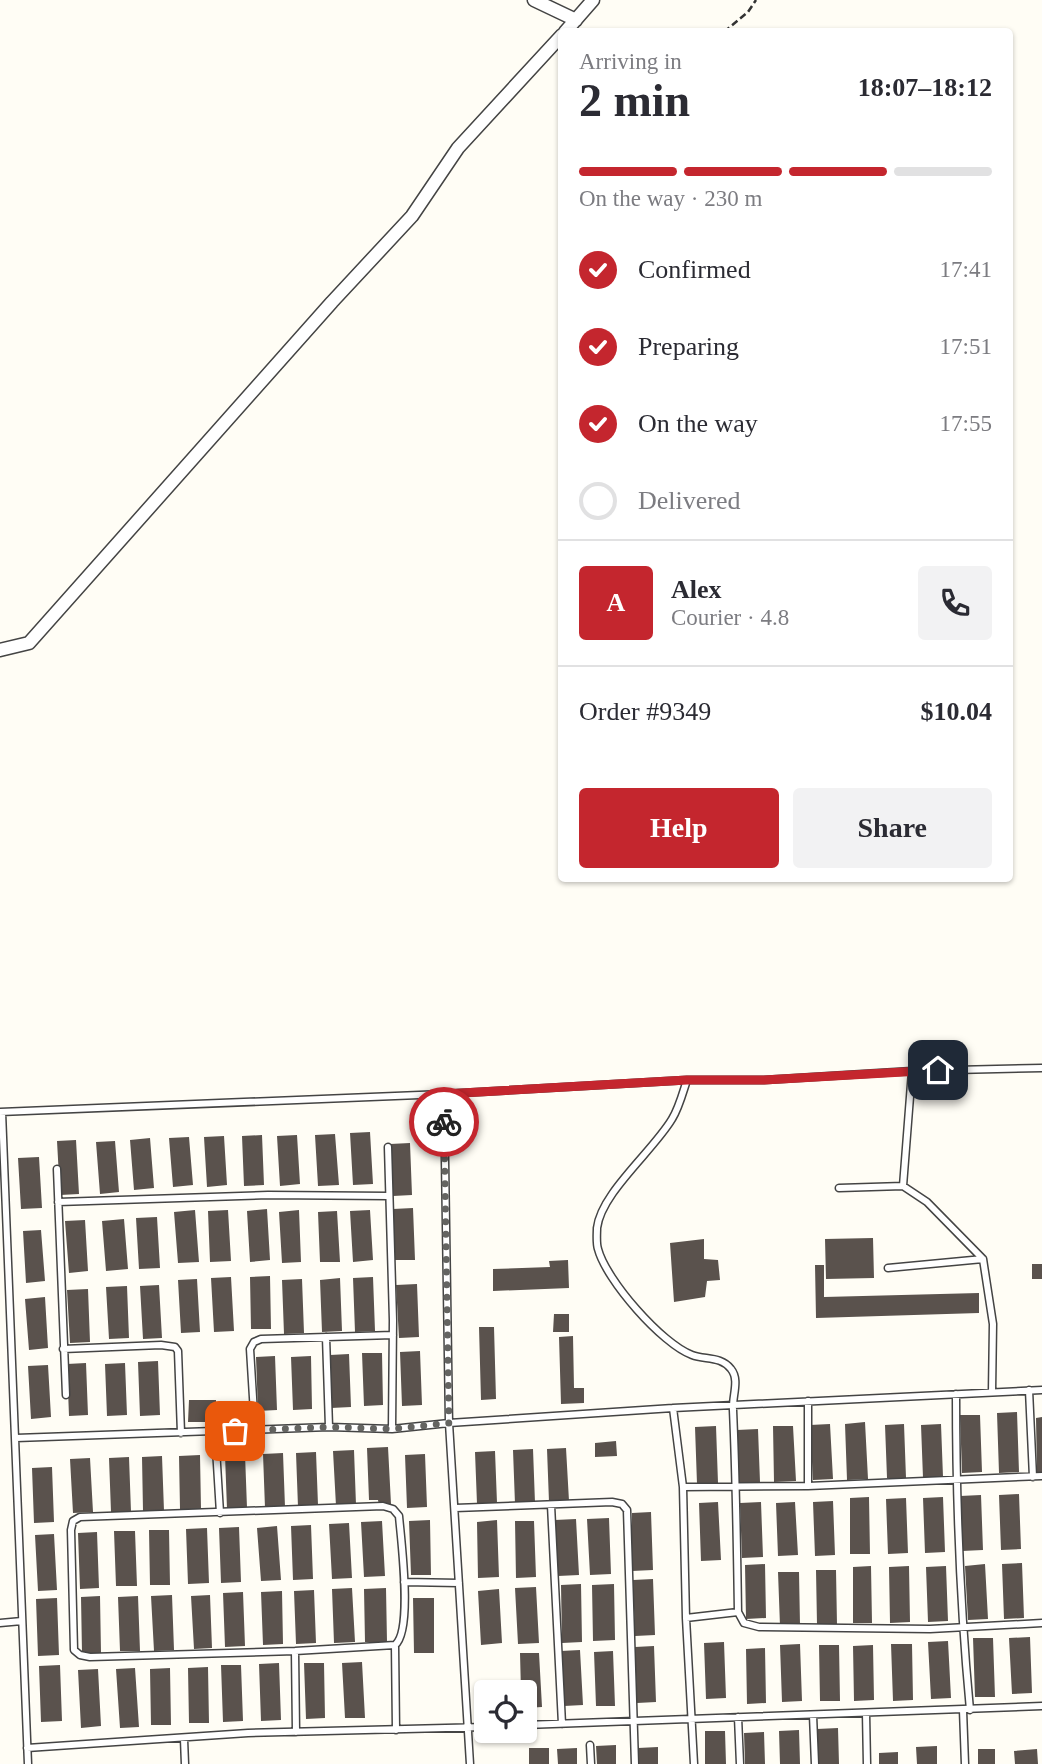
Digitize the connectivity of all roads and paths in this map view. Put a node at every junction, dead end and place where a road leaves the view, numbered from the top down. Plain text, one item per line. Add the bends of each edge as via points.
1 (534, 0) edge
2 (593, 0) edge
3 (756, 0) edge
4 (576, 20) junction
5 (569, 28) edge
6 (729, 28) edge
7 (558, 40) edge
8 (4, 649) edge
9 (0, 661) edge
10 (1042, 1068) edge
11 (912, 1071) junction
12 (687, 1080) junction
13 (444, 1094) junction
14 (1, 1112) edge
15 (388, 1147) dead end
16 (57, 1169) dead end
17 (903, 1186) junction
18 (839, 1188) dead end
19 (389, 1196) junction
20 (58, 1202) junction
21 (983, 1259) junction
22 (888, 1268) dead end
23 (393, 1335) junction
24 (326, 1337) junction
25 (63, 1349) junction
26 (1029, 1390) junction
27 (1042, 1390) edge
28 (992, 1392) junction
29 (956, 1394) junction
30 (66, 1395) dead end
31 (808, 1401) junction
32 (733, 1405) junction
33 (673, 1408) junction
34 (449, 1423) junction
35 (329, 1427) junction
36 (392, 1429) junction
37 (255, 1430) junction
38 (215, 1432) junction
39 (181, 1433) junction
40 (16, 1438) junction
41 (1042, 1476) edge
42 (1033, 1477) junction
43 (956, 1479) junction
44 (737, 1486) junction
45 (808, 1486) junction
46 (683, 1487) junction
47 (551, 1505) junction
48 (455, 1508) junction
49 (220, 1513) junction
50 (404, 1582) junction
51 (459, 1583) junction
52 (738, 1612) junction
53 (685, 1618) junction
54 (22, 1621) junction
55 (0, 1623) edge
56 (1042, 1623) edge
57 (962, 1627) junction
58 (395, 1645) junction
59 (295, 1651) junction
60 (1042, 1706) edge
61 (967, 1710) junction
62 (866, 1713) junction
63 (813, 1715) junction
64 (738, 1717) junction
65 (692, 1719) junction
66 (634, 1722) junction
67 (562, 1724) junction
68 (537, 1725) edge
69 (469, 1727) junction
70 (474, 1727) edge
71 (396, 1730) junction
72 (296, 1732) junction
73 (184, 1739) junction
74 (590, 1745) dead end
75 (27, 1748) junction
76 (28, 1764) edge
77 (185, 1764) edge
78 (470, 1764) edge
79 (591, 1764) edge
80 (635, 1764) edge
81 (694, 1764) edge
82 (740, 1764) edge
83 (815, 1764) edge
84 (867, 1764) edge
85 (965, 1764) edge

1 - 4 street
2 - 4 street
3 - 6 path
4 - 5 street
7 - 8 street via 458,148 412,215 29,643
8 - 9 street
10 - 11 lane
11 - 12 lane
11 - 17 lane
12 - 13 lane
12 - 32 lane via 673,1118 610,1197 597,1226 597,1248 607,1269 661,1335 691,1355 719,1360 731,1368 736,1379
13 - 14 lane
13 - 34 lane
14 - 40 lane
15 - 19 lane
16 - 20 lane
17 - 18 lane
17 - 21 lane via 927,1202
19 - 20 lane
19 - 23 lane
20 - 25 lane
21 - 22 lane
21 - 28 lane via 993,1324
23 - 24 lane
23 - 36 lane
24 - 35 lane
24 - 37 lane via 254,1342 250,1349
25 - 30 lane
25 - 39 lane via 174,1347 178,1351
26 - 27 lane
26 - 28 lane
26 - 42 lane
28 - 29 lane
29 - 31 lane
29 - 43 lane
31 - 32 lane
31 - 45 lane
32 - 33 lane
32 - 44 lane
33 - 34 lane
33 - 46 lane
34 - 36 lane
34 - 48 lane
35 - 36 lane
35 - 37 lane
37 - 38 lane
38 - 39 lane
38 - 49 lane
39 - 40 lane
40 - 54 lane
41 - 42 lane
42 - 43 lane
43 - 45 lane
43 - 57 lane
44 - 45 lane
44 - 46 lane
44 - 52 lane
46 - 53 lane
47 - 48 lane
47 - 66 lane via 612,1502 627,1510
47 - 67 lane
48 - 51 lane
49 - 50 lane via 393,1509 399,1516
49 - 59 lane via 80,1517 73,1521 74,1650 90,1657
50 - 51 lane
50 - 58 lane via 403,1634
51 - 69 lane
52 - 53 lane
52 - 57 lane via 744,1623 759,1627
53 - 65 lane
54 - 55 lane
54 - 75 lane
56 - 57 lane
57 - 61 lane
58 - 59 lane
58 - 71 lane
59 - 72 lane
60 - 61 lane
61 - 62 lane
61 - 85 lane
62 - 63 lane
62 - 84 lane
63 - 64 lane
63 - 83 lane
64 - 65 lane
64 - 82 lane
65 - 66 lane
65 - 81 lane
66 - 67 lane
66 - 80 lane
67 - 68 lane
69 - 70 lane
69 - 71 lane
69 - 78 lane
71 - 72 lane
72 - 73 lane
73 - 75 lane
73 - 77 lane
74 - 79 lane
75 - 76 lane

